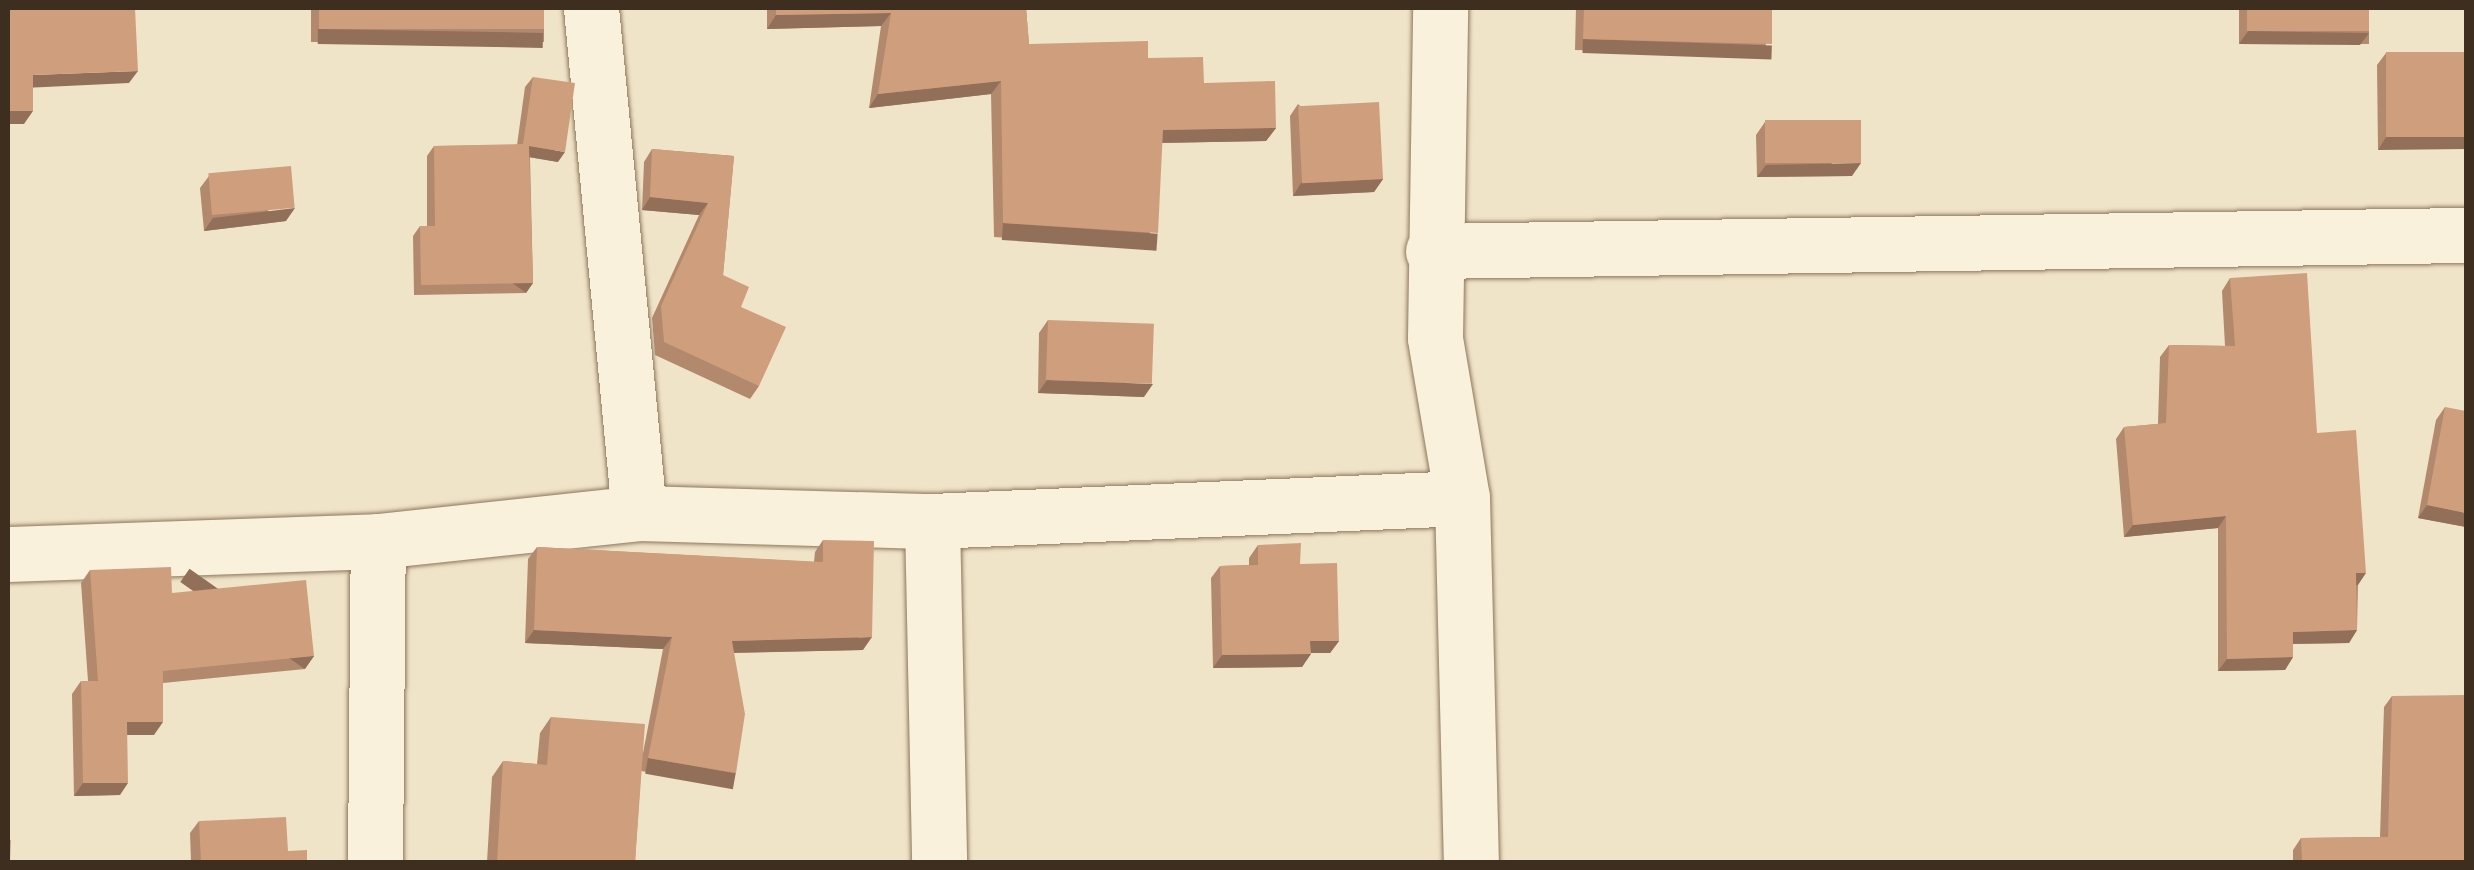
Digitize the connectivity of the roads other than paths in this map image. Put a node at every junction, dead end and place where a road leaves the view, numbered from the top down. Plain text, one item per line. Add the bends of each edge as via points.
1 (592, 8) edge
2 (1440, 8) edge
3 (2466, 235) edge
4 (1433, 251) junction
5 (1462, 498) junction
6 (639, 513) junction
7 (932, 521) junction
8 (378, 541) junction
9 (8, 554) edge
10 (376, 862) edge
11 (939, 862) edge
12 (1472, 862) edge

1 - 6 street
2 - 4 street
3 - 4 street
4 - 5 street via 1442,403
5 - 7 street
5 - 12 street
6 - 7 street
6 - 8 street
7 - 11 street
8 - 9 street
8 - 10 street

